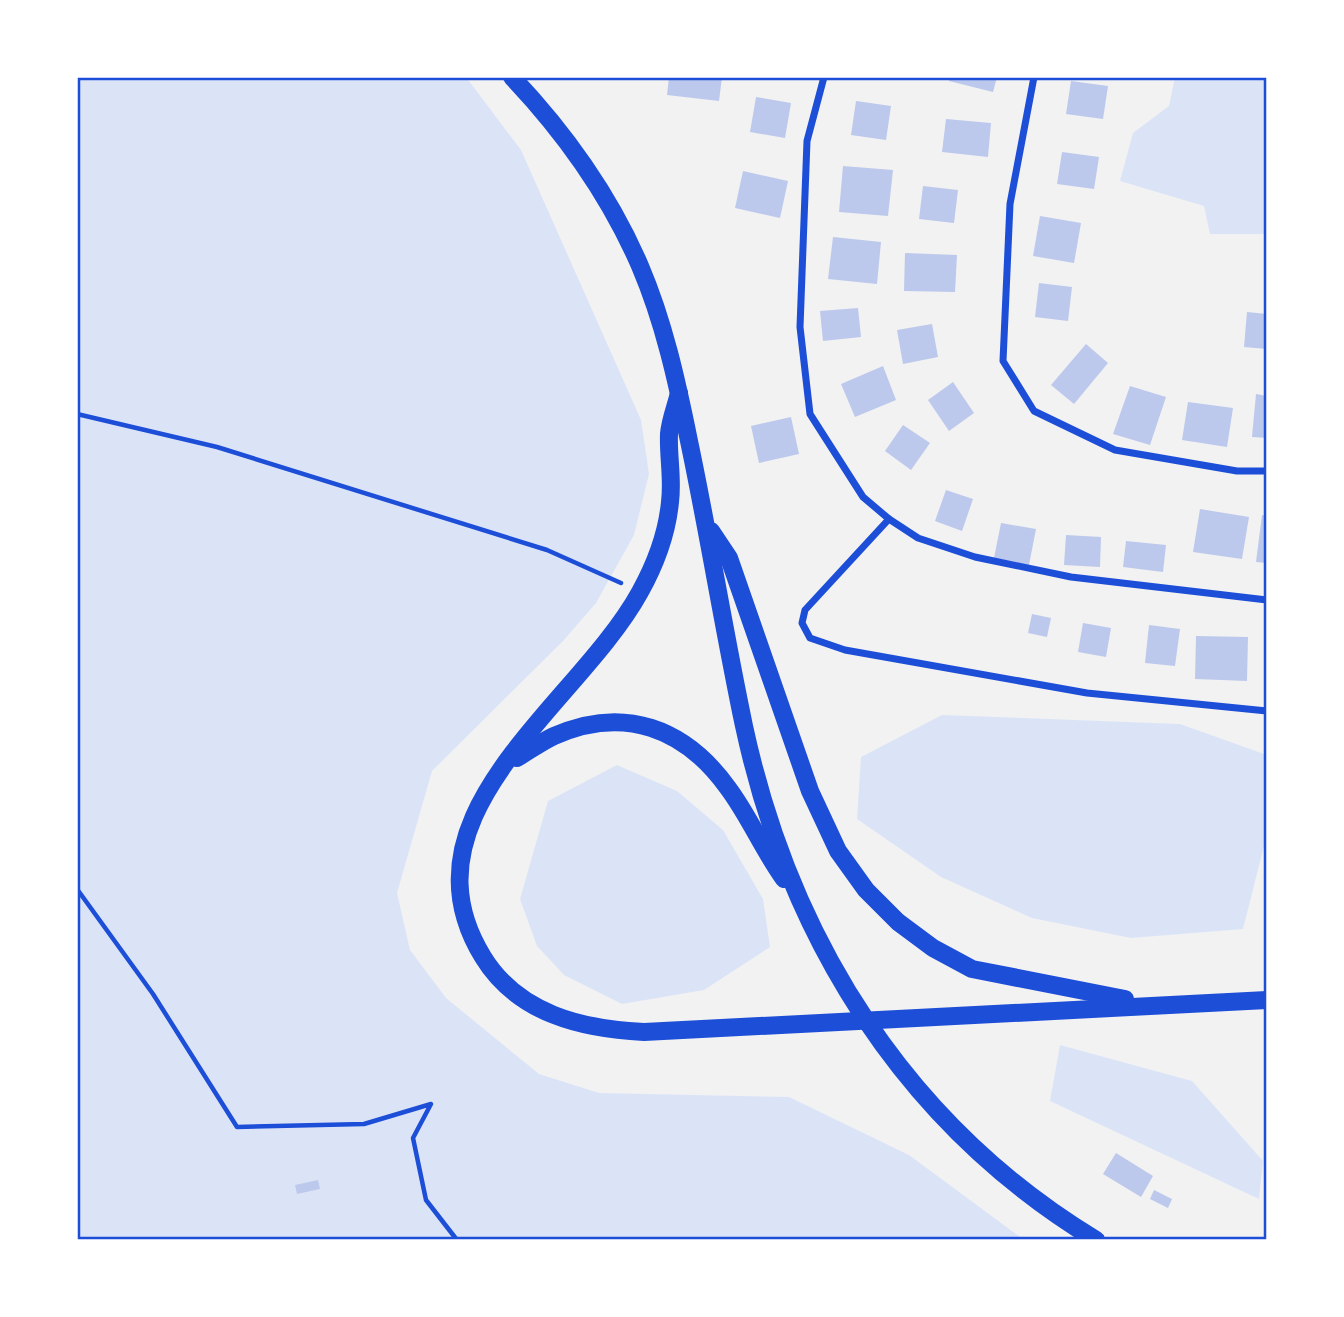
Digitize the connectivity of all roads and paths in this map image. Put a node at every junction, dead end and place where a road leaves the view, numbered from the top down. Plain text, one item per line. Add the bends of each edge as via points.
1 (512, 77) edge
2 (824, 77) edge
3 (1034, 77) edge
4 (679, 393) junction
5 (77, 414) edge
6 (1267, 471) edge
7 (889, 519) junction
8 (707, 524) junction
9 (641, 592) junction
10 (1267, 600) edge
11 (1267, 711) edge
12 (502, 767) junction
13 (77, 889) edge
14 (796, 898) junction
15 (1267, 1000) edge
16 (1153, 1004) junction
17 (457, 1240) edge
18 (1096, 1240) edge

1 - 4 main road via 564,136 623,231 660,321
2 - 7 street via 807,141 800,327 810,414 863,497
3 - 6 street via 1010,204 1003,361 1034,411 1115,450 1237,471
4 - 8 main road
4 - 9 main road via 669,433 671,501 665,531
5 - 9 path via 217,447 547,550
7 - 10 street via 918,538 975,557 1071,578
7 - 11 street via 805,610 802,623 810,638 845,650 1087,693
8 - 14 main road via 744,727
8 - 16 main road via 729,558 810,792 838,851 866,890 924,942 972,969
9 - 12 main road via 603,649
12 - 14 main road via 554,736 595,723 633,724 668,733 696,750 722,780
12 - 16 main road via 470,822 460,856 464,914 473,941 501,981 522,1000 550,1014 584,1026 644,1032
13 - 17 path via 153,994 237,1127 364,1124 431,1104 412,1138 426,1200
14 - 18 main road via 842,983 888,1052 987,1161
15 - 16 main road

